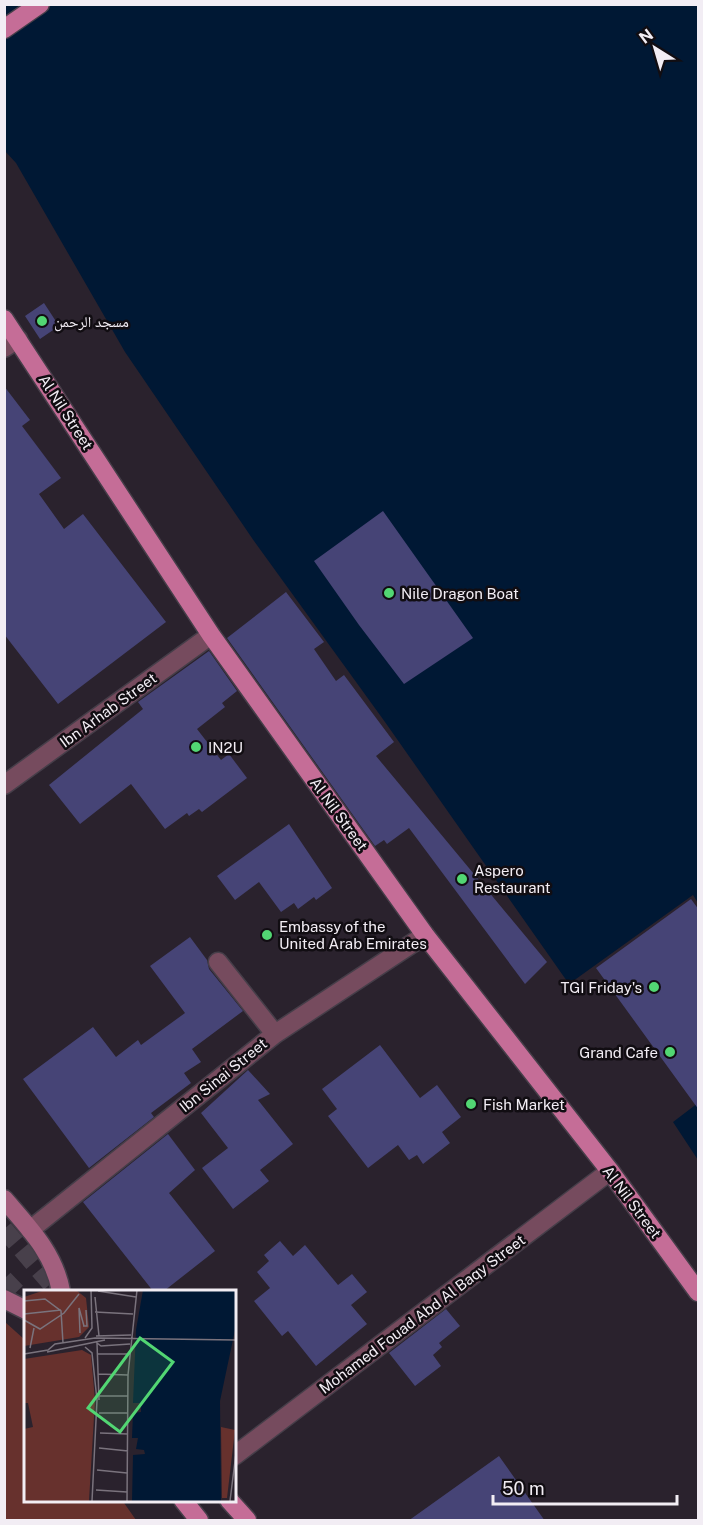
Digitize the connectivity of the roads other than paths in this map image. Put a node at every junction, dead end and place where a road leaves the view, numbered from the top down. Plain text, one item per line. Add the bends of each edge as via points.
1 (40, 4) edge
2 (4, 29) edge
3 (4, 318) edge
4 (11, 344) edge
5 (211, 634) junction
6 (4, 785) edge
7 (425, 935) junction
8 (218, 962) dead end
9 (275, 1034) junction
10 (610, 1171) junction
11 (4, 1199) edge
12 (30, 1230) junction
13 (62, 1290) edge
14 (699, 1292) edge
15 (4, 1299) edge
16 (24, 1309) edge
17 (236, 1454) edge
18 (184, 1501) edge
19 (230, 1501) edge
20 (199, 1521) edge
21 (247, 1521) edge

1 - 2 main road
3 - 4 main road, Al Nil Street
4 - 5 main road, Al Nil Street
5 - 6 street, Ibn Arhab Street
5 - 7 main road, Al Nil Street
7 - 9 street, Ibn Sinai Street
7 - 10 main road, Al Nil Street
8 - 9 street
9 - 12 street, Ibn Sinai Street
10 - 14 main road, Al Nil Street
10 - 17 street, Mohamed Fouad Abd Al Baqy Street
11 - 12 street
12 - 13 street via 52,1261
15 - 16 street
18 - 20 main road
19 - 21 main road

